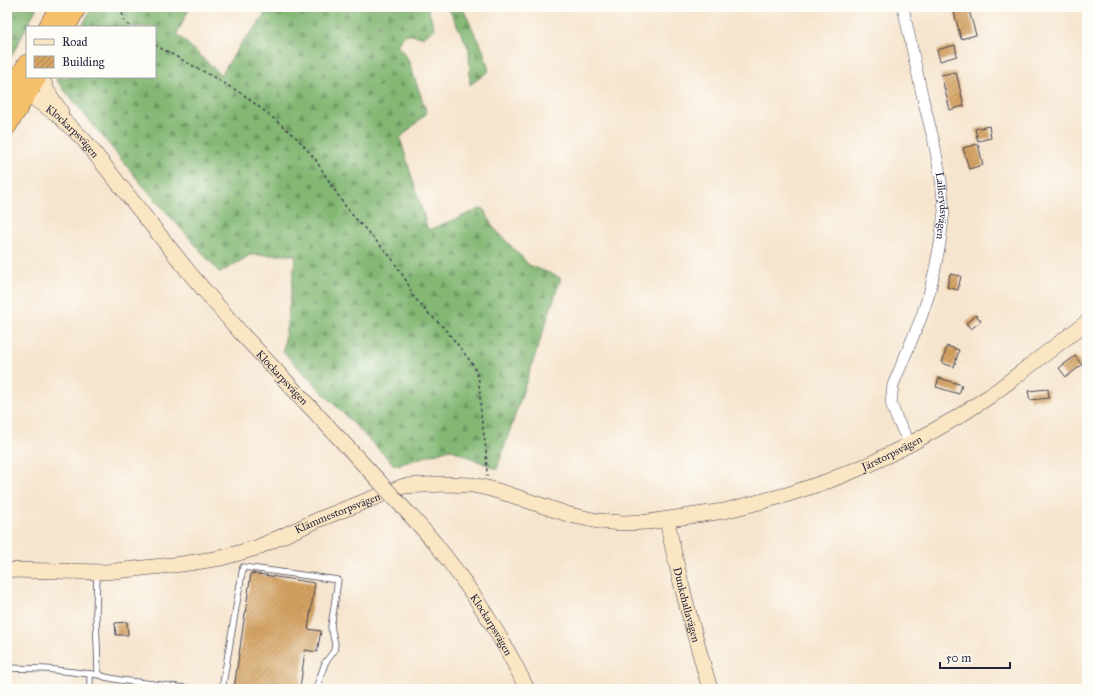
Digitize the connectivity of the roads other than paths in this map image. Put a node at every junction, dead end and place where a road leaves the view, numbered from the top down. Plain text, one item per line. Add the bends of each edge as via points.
1 (59, 7) edge
2 (76, 7) edge
3 (903, 7) edge
4 (49, 26) edge
5 (66, 26) edge
6 (26, 67) edge
7 (36, 78) edge
8 (42, 78) edge
9 (16, 93) edge
10 (7, 126) edge
11 (72, 128) junction
12 (1087, 322) edge
13 (910, 444) junction
14 (667, 520) junction
15 (7, 570) edge
16 (97, 572) junction
17 (7, 668) edge
18 (90, 674) junction
19 (100, 675) junction
20 (90, 689) edge
21 (192, 689) edge
22 (222, 689) edge
23 (316, 689) edge
24 (527, 689) edge
25 (710, 689) edge

1 - 4 highway
2 - 5 highway
3 - 13 street, Lallerydsvägen via 934,142 944,211 929,294 893,385 892,403
6 - 9 highway
7 - 9 highway
8 - 11 street via 46,91
9 - 10 highway
9 - 11 street, Klockarpsvägen via 58,115
11 - 24 street, Klockarpsvägen, bridge via 222,310 437,546 492,623
12 - 13 street, Järstorpsvägen via 990,396
13 - 14 street, Järstorpsvägen via 828,482 724,511
14 - 16 street, Klämmestorpsvägen via 622,523 598,521 472,485 404,486 320,519 256,548 221,558
14 - 25 street, Dunkehallavägen via 686,605
15 - 16 street, Klämmestorpsvägen
16 - 19 lane via 96,614
17 - 18 lane
18 - 19 lane
18 - 20 lane
19 - 21 lane
22 - 23 lane via 243,567 338,580 331,627 334,651 325,663

